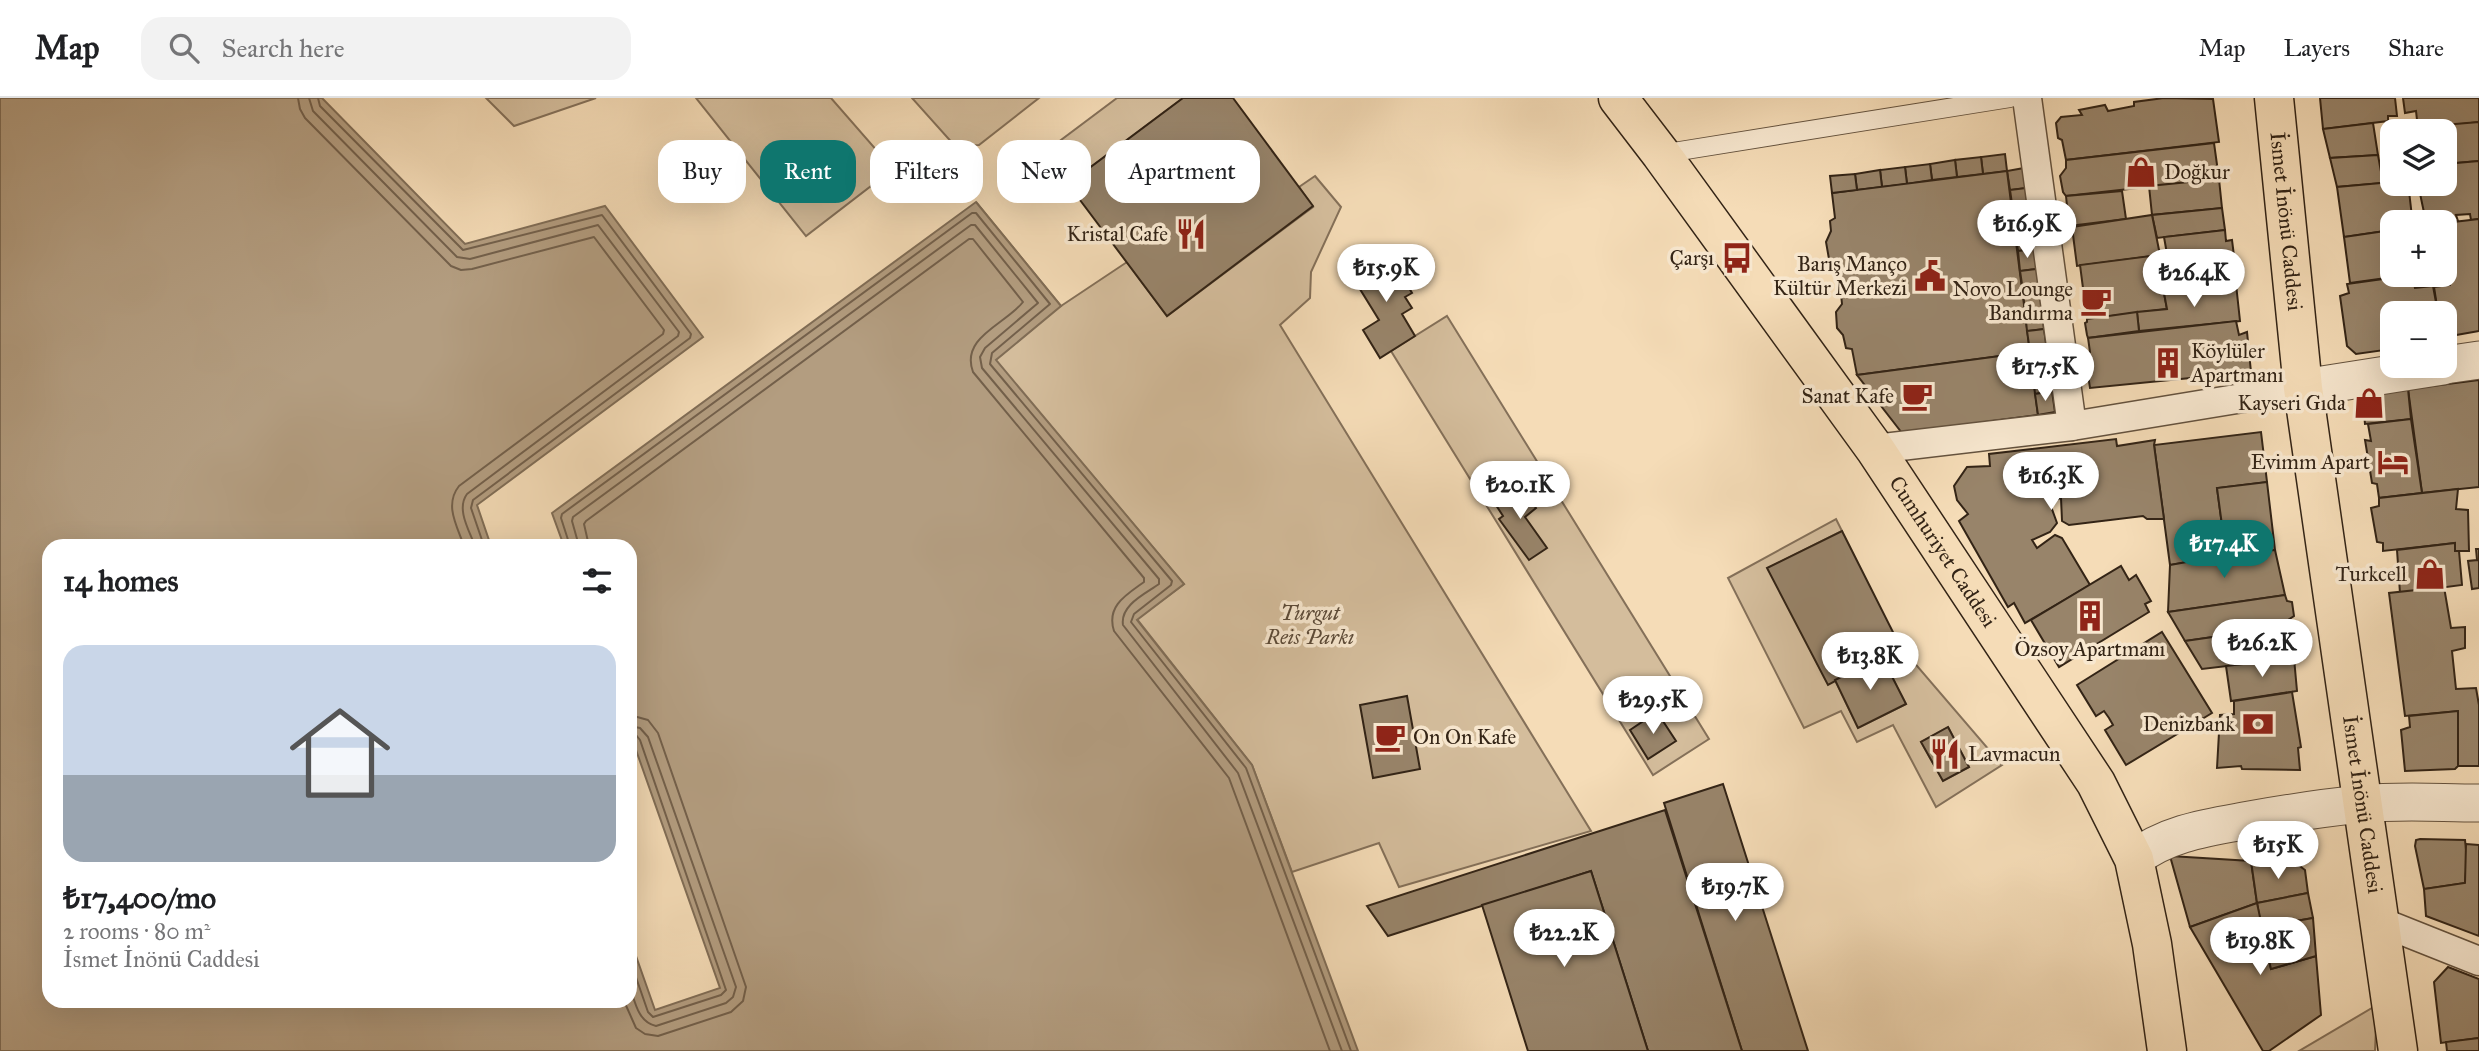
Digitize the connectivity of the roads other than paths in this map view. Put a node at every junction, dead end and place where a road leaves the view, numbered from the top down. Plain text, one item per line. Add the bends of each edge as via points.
1 (1618, 98) edge
2 (2010, 98) edge
3 (2027, 98) edge
4 (2274, 98) edge
5 (1661, 154) junction
6 (2479, 360) edge
7 (2457, 364) edge
8 (2380, 376) edge
9 (2303, 388) junction
10 (2072, 426) junction
11 (1875, 449) junction
12 (2479, 803) edge
13 (2363, 804) junction
14 (2134, 859) junction
15 (2381, 922) junction
16 (2479, 961) edge
17 (2167, 1051) edge
18 (2398, 1051) edge

1 - 5 main road, Cumhuriyet Caddesi
2 - 5 lane
3 - 10 street
4 - 9 main road, İsmet İnönü Caddesi
5 - 11 main road, Cumhuriyet Caddesi
6 - 7 street
8 - 9 street
9 - 10 street
9 - 13 main road, İsmet İnönü Caddesi
10 - 11 street
11 - 14 main road, Cumhuriyet Caddesi via 2096,783
12 - 13 street
13 - 14 street via 2283,814 2167,838
13 - 15 main road, İsmet İnönü Caddesi
14 - 17 main road, Cumhuriyet Caddesi
15 - 16 street
15 - 18 main road, İsmet İnönü Caddesi

